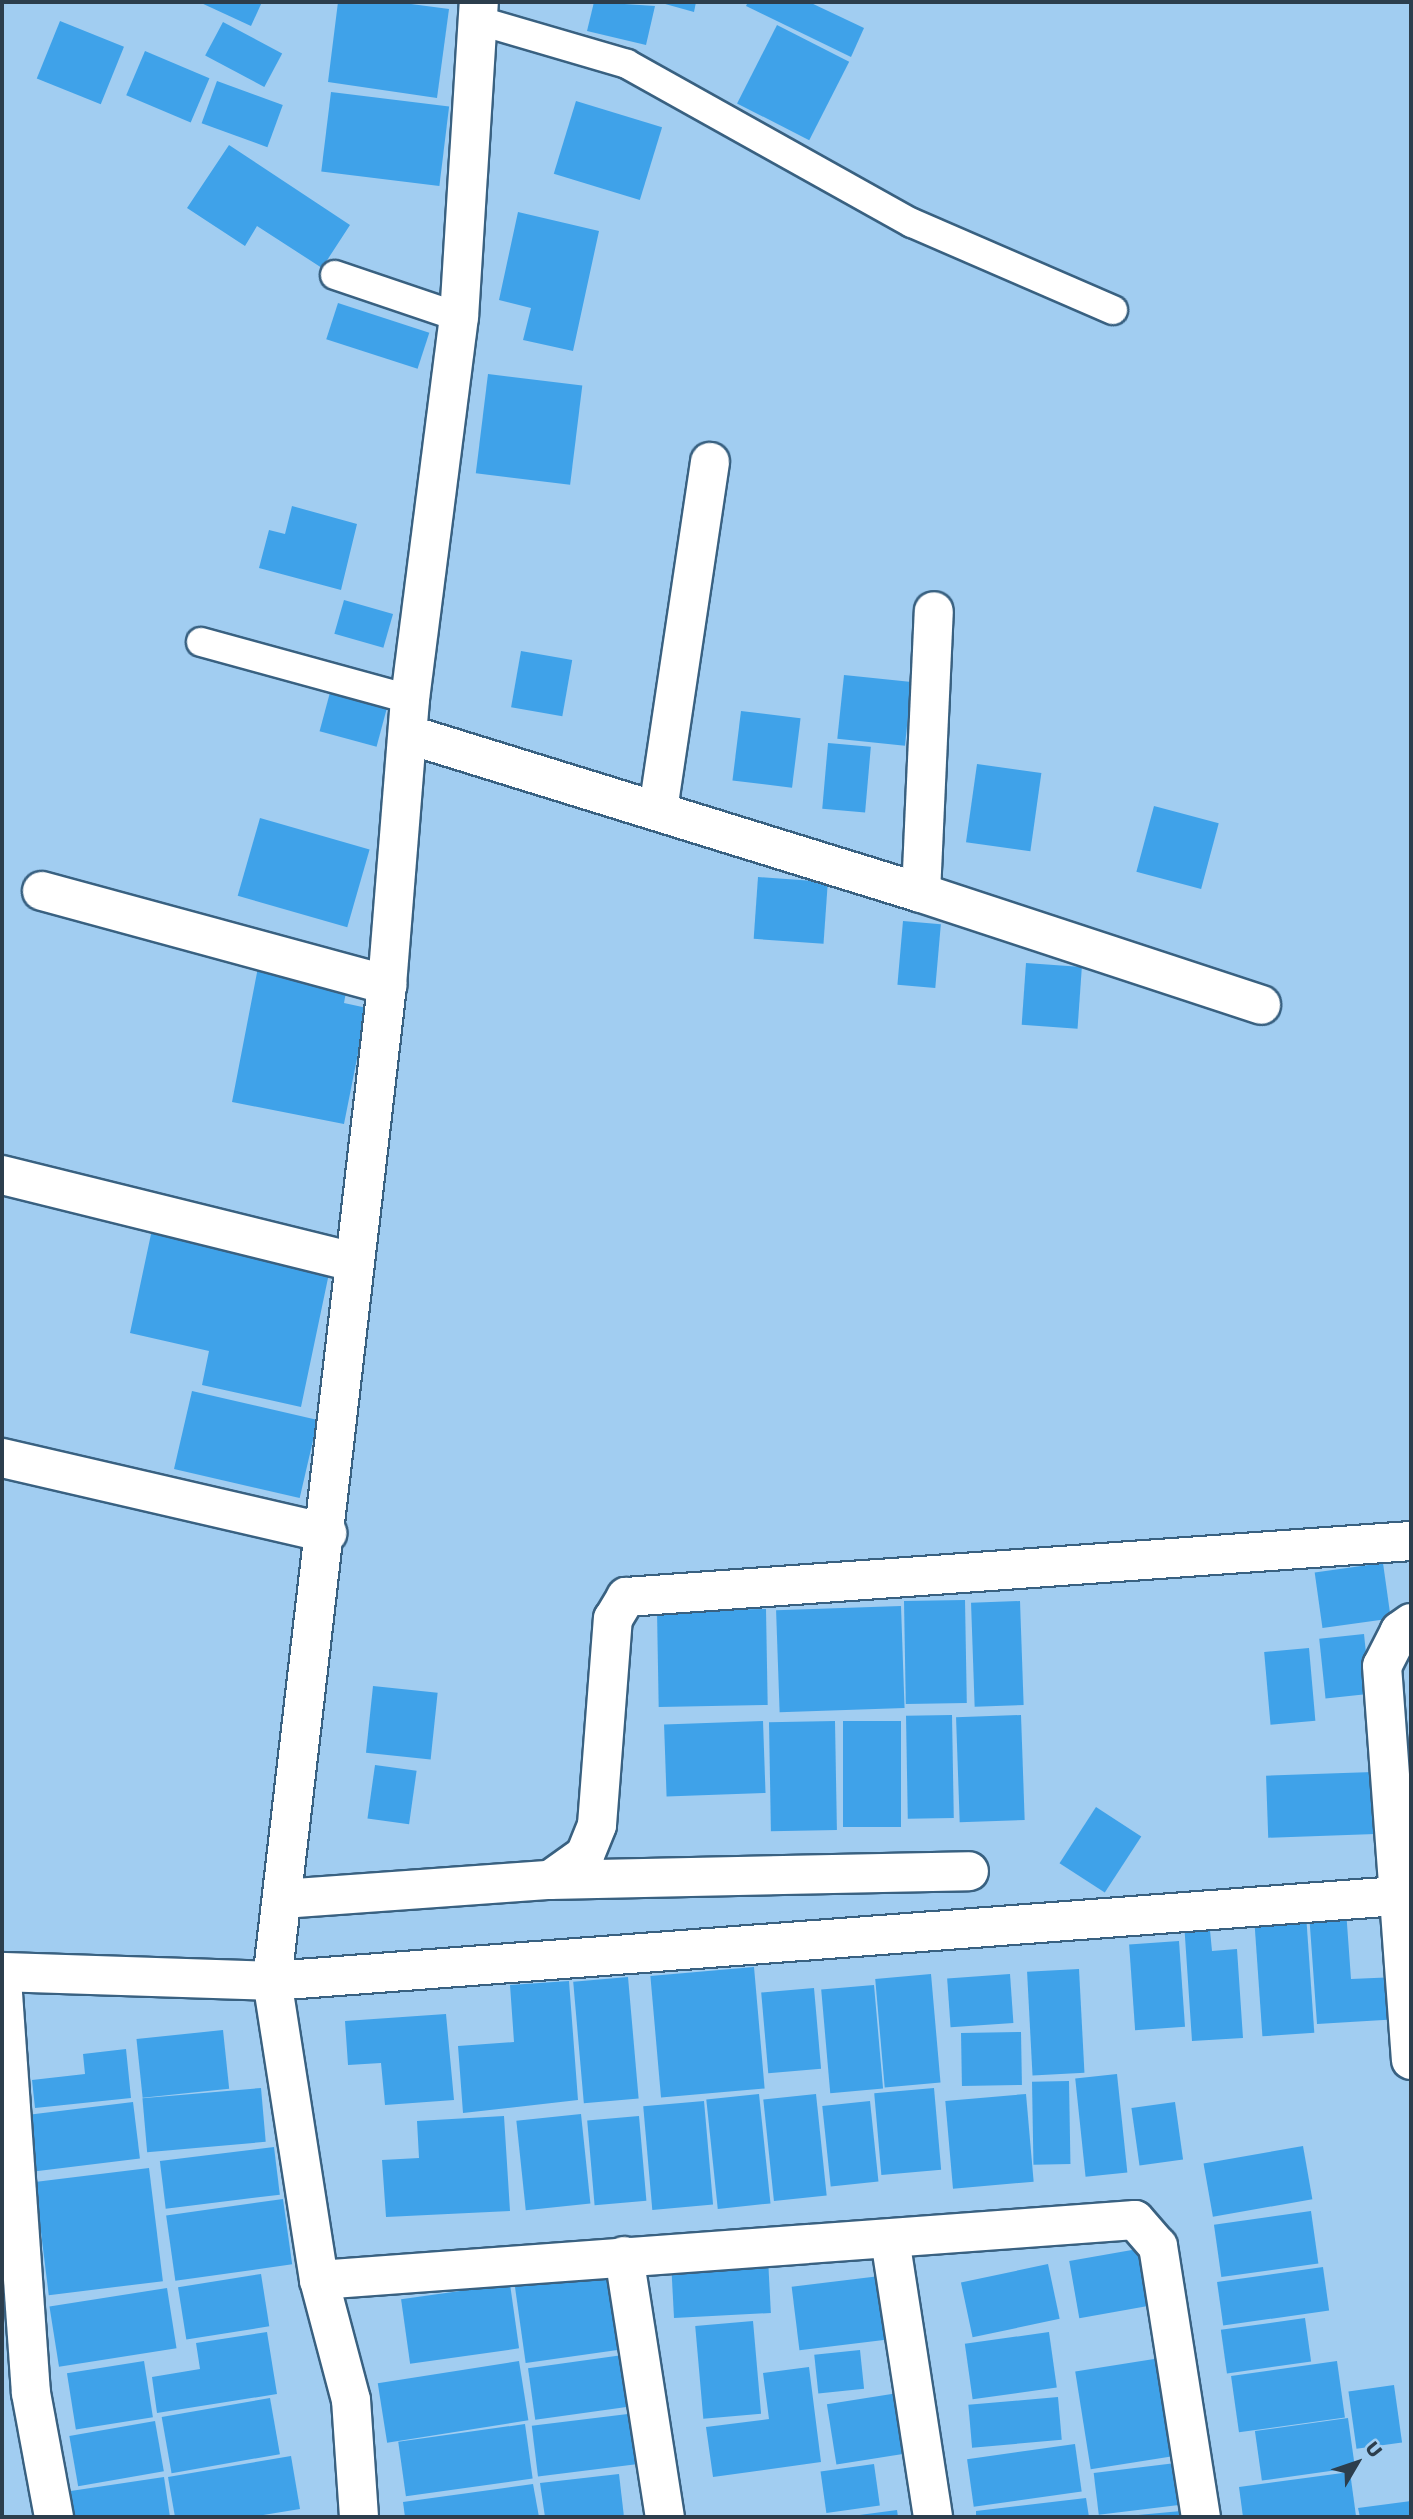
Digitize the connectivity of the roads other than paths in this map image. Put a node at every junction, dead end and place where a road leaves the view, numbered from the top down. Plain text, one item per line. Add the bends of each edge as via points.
1 (478, 11) edge
2 (335, 275) dead end
3 (1113, 310) dead end
4 (459, 317) junction
5 (710, 462) dead end
6 (934, 611) dead end
7 (201, 642) dead end
8 (410, 717) junction
9 (658, 810) junction
10 (42, 891) dead end
11 (921, 893) junction
12 (387, 985) junction
13 (1261, 1005) dead end
14 (2, 1175) edge
15 (354, 1262) junction
16 (2, 1458) edge
17 (327, 1533) junction
18 (1411, 1546) edge
19 (1411, 1623) edge
20 (969, 1871) dead end
21 (550, 1880) junction
22 (1404, 1896) edge
23 (282, 1899) junction
24 (2, 1972) edge
25 (2, 1979) edge
26 (272, 1981) junction
27 (1411, 2060) edge
28 (890, 2239) junction
29 (624, 2256) junction
30 (319, 2280) junction
31 (17, 2395) edge
32 (54, 2517) edge
33 (359, 2517) edge
34 (665, 2517) edge
35 (933, 2517) edge
36 (1201, 2517) edge

1 - 3 lane via 628,64 912,223
1 - 4 street
2 - 4 lane
4 - 8 street
5 - 9 street
6 - 11 street
7 - 8 lane
8 - 9 street
8 - 12 street
9 - 11 street
10 - 12 street
11 - 13 street
12 - 15 street
14 - 15 street
15 - 17 street
16 - 17 street
17 - 23 street
18 - 21 street via 626,1597 613,1619 597,1825 585,1855
19 - 22 street via 1400,1631 1382,1666
20 - 21 street
21 - 23 street
22 - 26 street
22 - 27 street
23 - 26 street
24 - 26 street
25 - 31 street
26 - 30 street
28 - 29 street
28 - 35 street
28 - 36 street via 1135,2220 1158,2246
29 - 30 street
29 - 34 street
30 - 33 street via 351,2400
31 - 32 street

